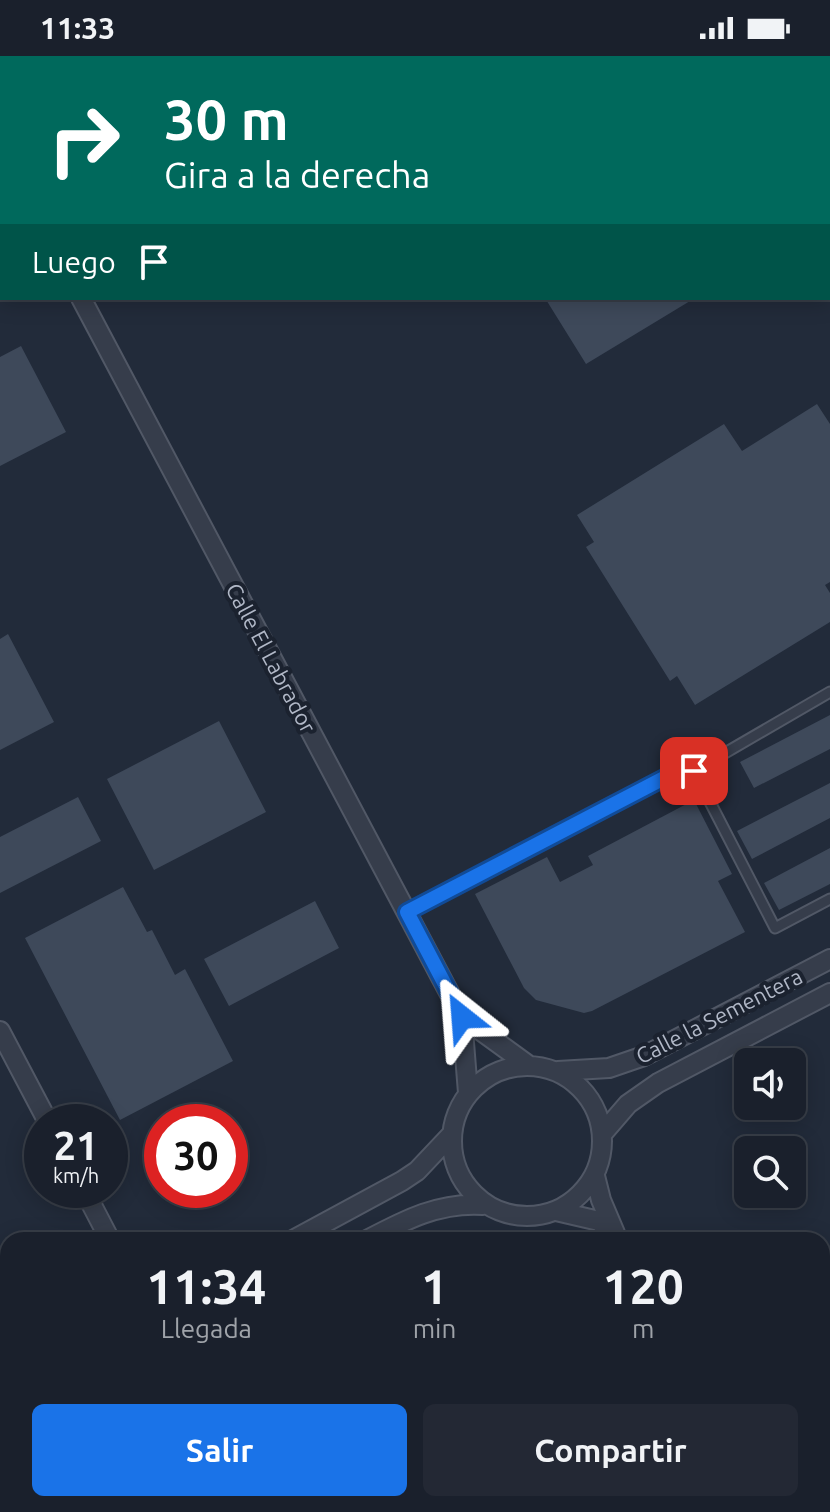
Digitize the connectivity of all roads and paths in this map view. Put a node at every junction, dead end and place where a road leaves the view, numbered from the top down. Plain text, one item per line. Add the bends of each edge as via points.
1 (82, 300) edge
2 (830, 692) edge
3 (694, 771) junction
4 (830, 899) edge
5 (407, 912) junction
6 (830, 959) edge
7 (830, 993) edge
8 (462, 1017) junction
9 (0, 1031) edge
10 (528, 1065) junction
11 (558, 1071) junction
12 (468, 1093) junction
13 (39, 1104) edge
14 (603, 1133) junction
15 (451, 1135) junction
16 (595, 1176) junction
17 (483, 1205) junction
18 (93, 1208) edge
19 (556, 1211) junction
20 (106, 1232) edge
21 (308, 1232) edge
22 (384, 1232) edge
23 (611, 1232) edge
24 (615, 1232) edge

1 - 5 street, Calle El Labrador
2 - 3 lane
3 - 4 lane via 775,928
3 - 5 lane via 666,777
5 - 8 street, Calle El Labrador
6 - 11 street, Calle la Sementera via 644,1056 609,1068
7 - 14 street, Calle la Sementera via 658,1083 628,1104
8 - 10 street, Calle El Labrador
8 - 12 street, Calle El Labrador
9 - 13 street
10 - 11 street
10 - 12 street via 495,1072
11 - 14 street via 589,1096
12 - 15 street
14 - 16 street
15 - 17 street via 457,1172
15 - 21 street via 394,1187
16 - 19 street via 579,1196
16 - 24 street
17 - 19 street via 530,1217
17 - 22 street via 425,1212
18 - 20 street
19 - 23 street via 599,1221

